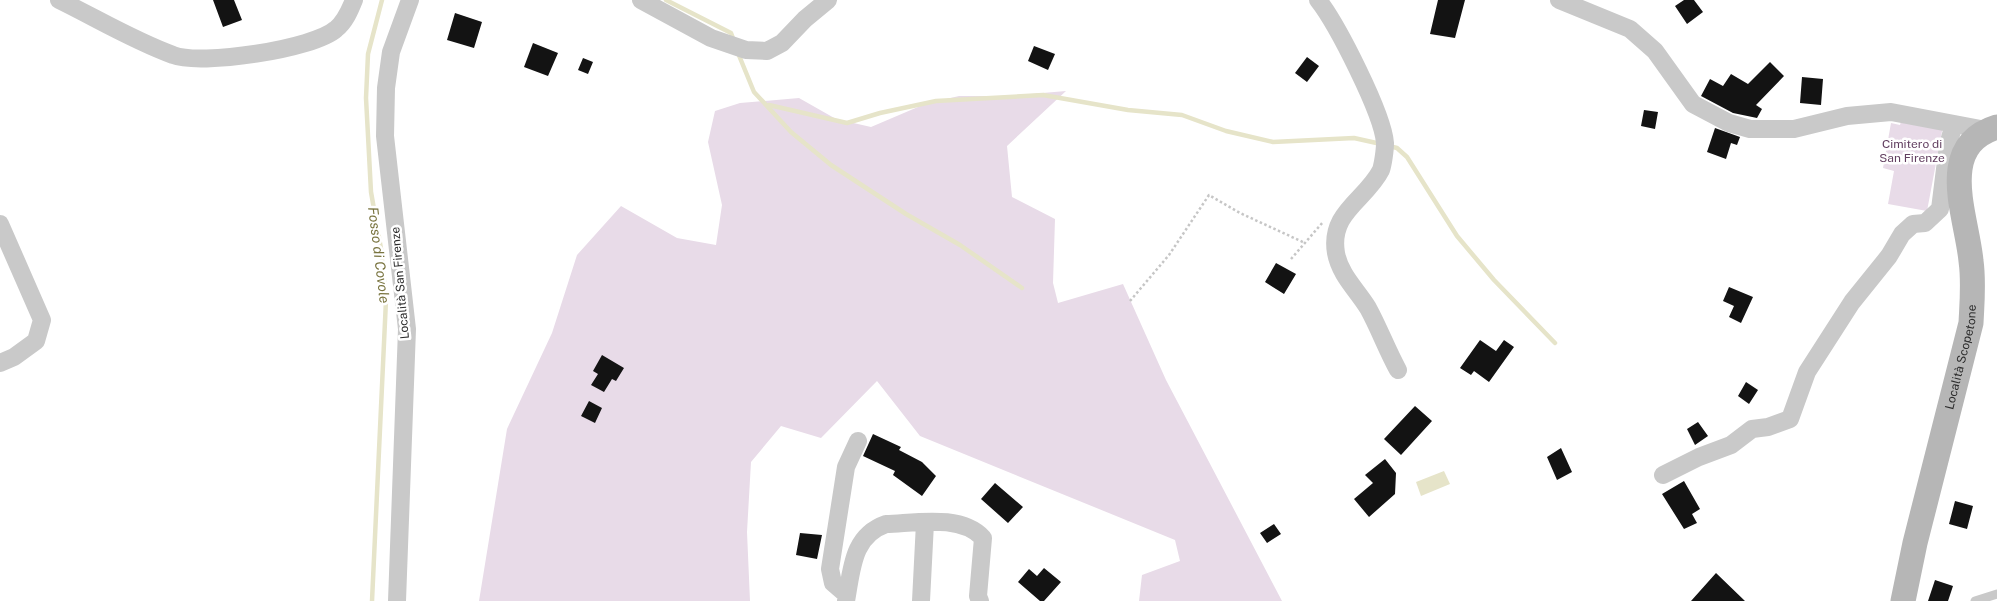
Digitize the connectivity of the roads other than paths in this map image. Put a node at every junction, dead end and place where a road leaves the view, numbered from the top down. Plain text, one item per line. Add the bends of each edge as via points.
1 (59, 0) edge
2 (354, 0) edge
3 (410, 0) edge
4 (641, 0) edge
5 (828, 0) edge
6 (1318, 0) edge
7 (1559, 0) edge
8 (1954, 124) junction
9 (1991, 128) edge
10 (0, 224) edge
11 (0, 364) edge
12 (1398, 370) dead end
13 (858, 441) dead end
14 (1663, 475) dead end
15 (925, 523) junction
16 (1997, 594) edge
17 (846, 598) edge
18 (397, 601) edge
19 (921, 601) edge
20 (980, 601) edge
21 (1904, 601) edge
22 (1975, 601) edge

1 - 2 street via 174,56 198,58 286,48 321,38 336,29 350,12
3 - 18 street, Località San Firenze via 391,52 386,88 385,136 407,329
4 - 5 street via 710,38 746,50 767,51 782,43
6 - 12 street via 1353,61 1374,107 1385,143 1381,169 1347,208 1337,229 1336,253 1345,276 1368,308
7 - 8 street via 1630,29 1655,50 1694,104 1750,130 1794,129 1847,116 1890,112
8 - 9 street
8 - 14 street via 1940,209 1925,223 1914,224 1902,234 1889,256 1852,302 1807,372 1790,418 1768,428 1752,429 1731,445
9 - 21 main road, Località Scopetone via 1966,148 1960,162 1961,215 1971,260 1971,323
10 - 11 street via 42,320 36,341
13 - 17 street via 846,467 830,569 833,583
15 - 17 street via 876,527 859,543
15 - 19 street
15 - 20 street via 953,522 976,530 983,538
16 - 22 lane

